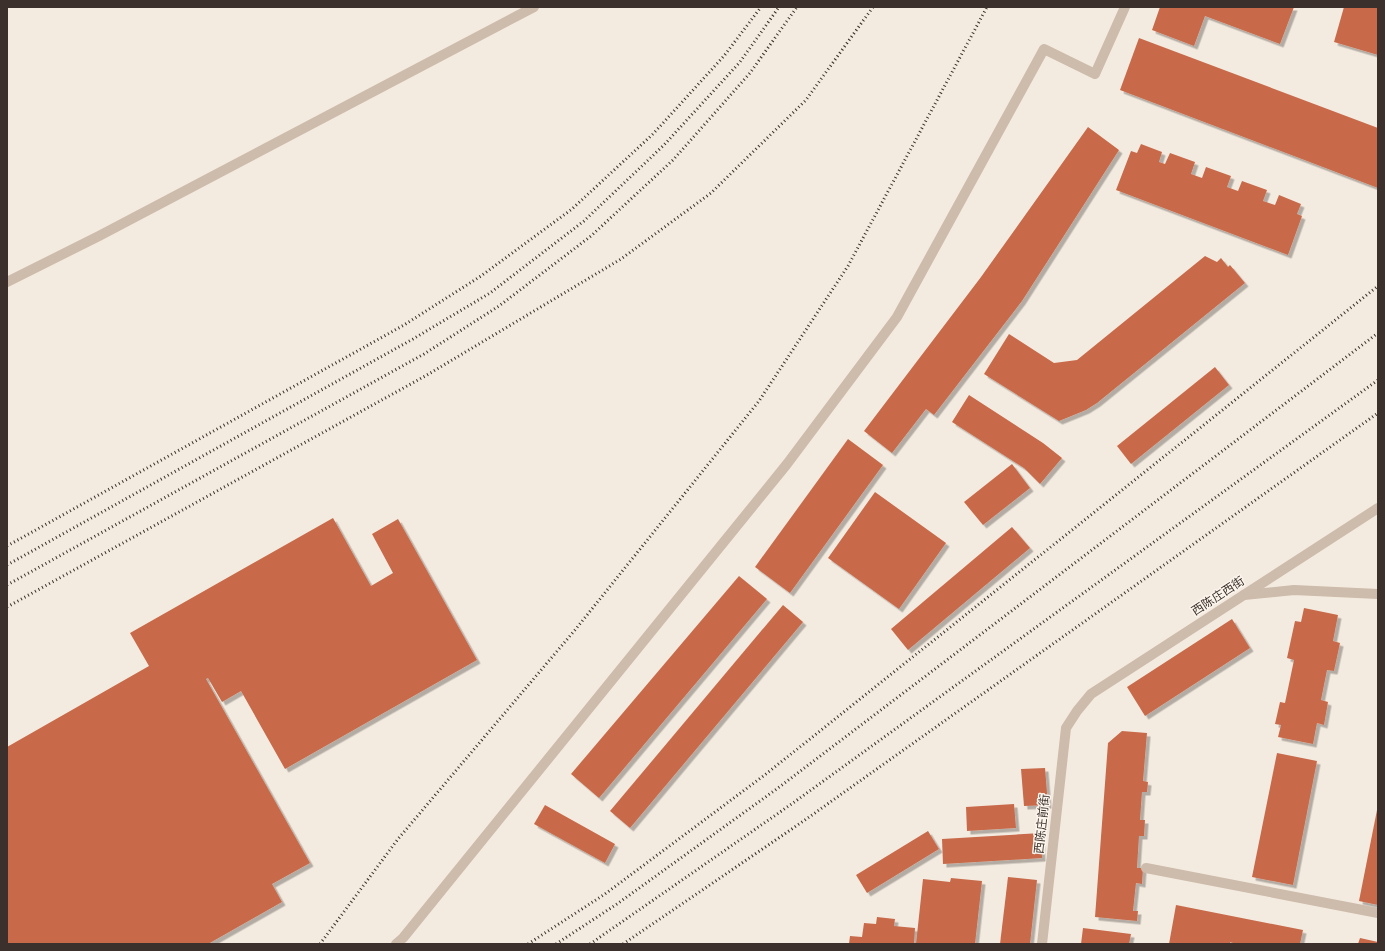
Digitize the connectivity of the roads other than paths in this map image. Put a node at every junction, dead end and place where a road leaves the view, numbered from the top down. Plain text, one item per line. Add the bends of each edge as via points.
1 (534, 7) edge
2 (1125, 7) edge
3 (7, 282) edge
4 (1378, 508) edge
5 (1378, 594) edge
6 (1244, 595) junction
7 (1077, 711) joint
8 (1146, 868) dead end
9 (1378, 913) edge
10 (396, 944) edge
11 (1042, 944) edge

1 - 3 street
2 - 10 street via 1095,74 1044,49 897,317 787,464
4 - 6 street, 西陈庄西街
5 - 6 street via 1294,590
6 - 7 street, 西陈庄西街 via 1092,694
7 - 11 street, 西陈庄前街 via 1066,728
8 - 9 street

